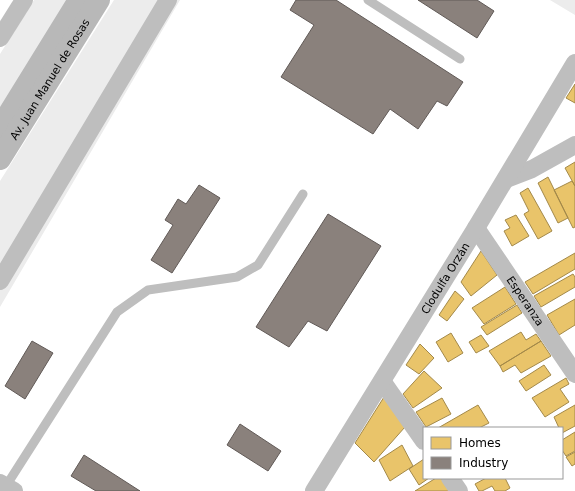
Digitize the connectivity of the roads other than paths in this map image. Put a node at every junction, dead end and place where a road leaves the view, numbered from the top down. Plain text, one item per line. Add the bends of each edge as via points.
1 (24, 0) edge
2 (79, 0) edge
3 (100, 0) edge
4 (168, 0) edge
5 (368, 0) edge
6 (0, 38) edge
7 (460, 59) dead end
8 (575, 63) edge
9 (0, 128) edge
10 (575, 145) edge
11 (0, 159) edge
12 (506, 179) junction
13 (303, 194) dead end
14 (476, 228) junction
15 (0, 281) edge
16 (575, 374) edge
17 (382, 381) junction
18 (423, 440) edge
19 (451, 479) edge
20 (7, 486) edge
21 (314, 491) edge
22 (459, 491) edge

1 - 6 street
2 - 9 main road, Av. Juan Manuel de Rosas
3 - 11 main road, Av. Juan Manuel de Rosas
4 - 15 street
5 - 7 lane
8 - 12 street, Clodulfa Orzán
10 - 12 street via 532,169
12 - 14 street, Clodulfa Orzán
13 - 20 lane via 258,265 237,277 148,290 118,312
14 - 16 street, Esperanza
14 - 17 street, Clodulfa Orzán
17 - 18 street
17 - 21 street, Clodulfa Orzán
19 - 22 street

